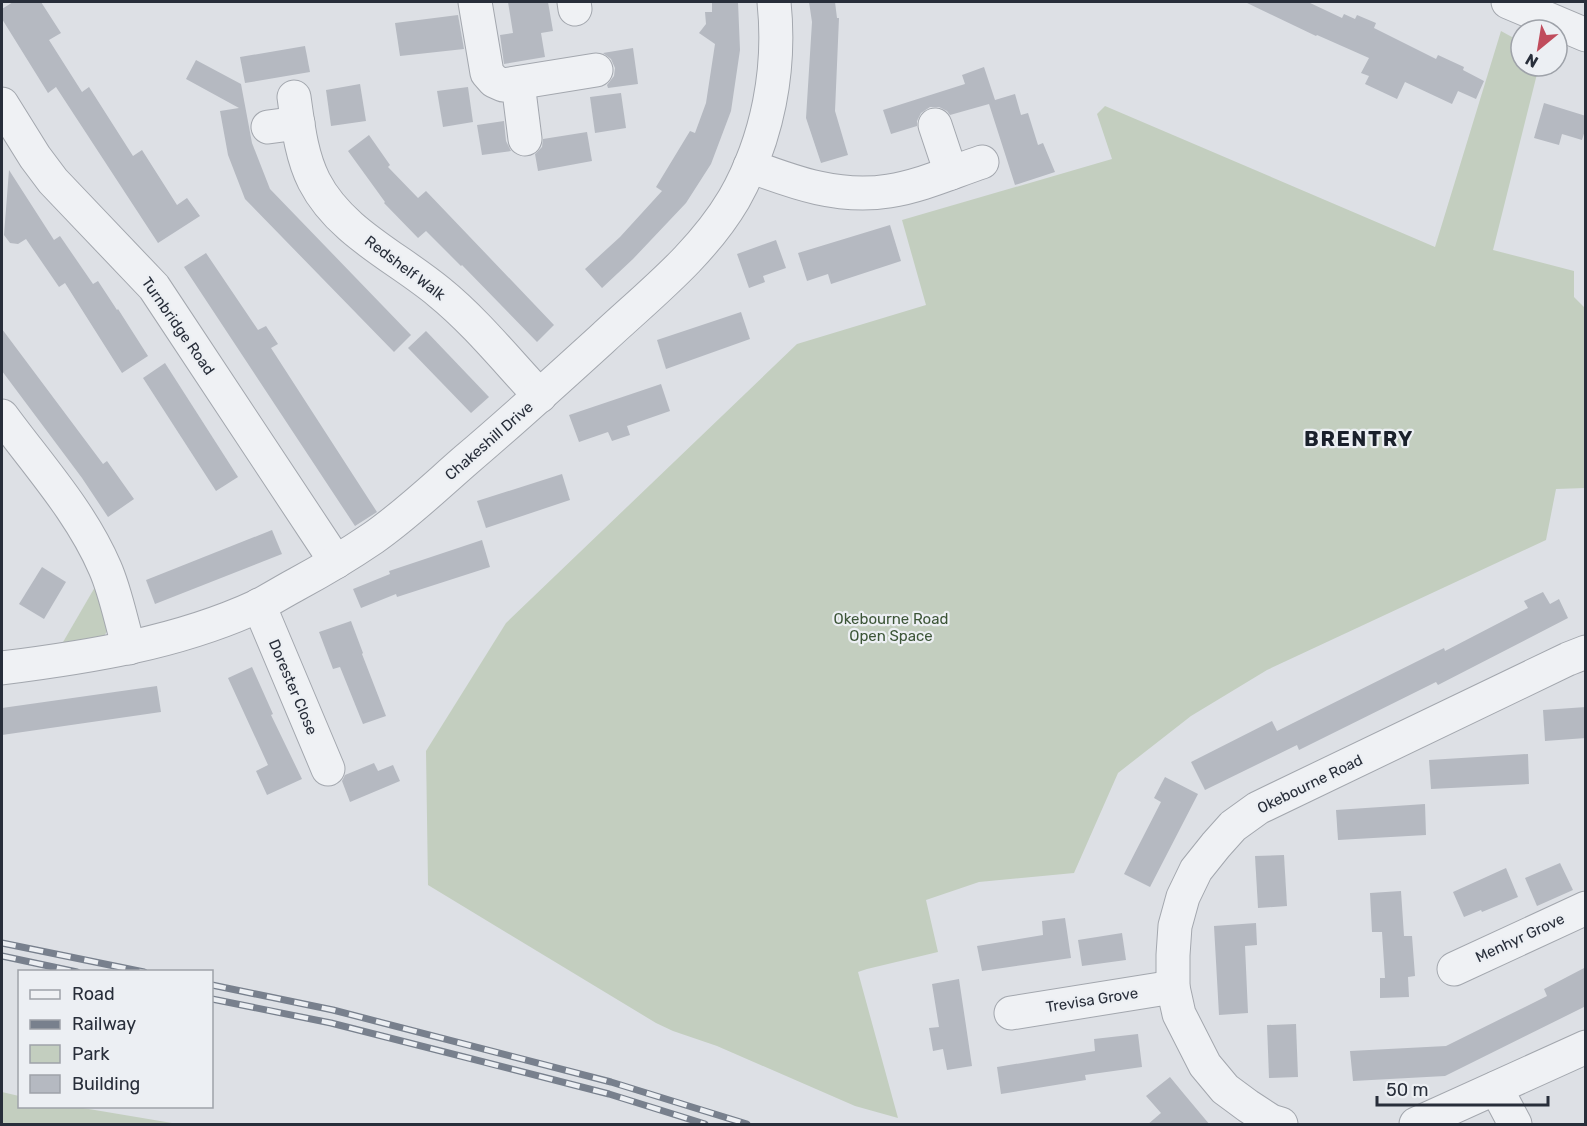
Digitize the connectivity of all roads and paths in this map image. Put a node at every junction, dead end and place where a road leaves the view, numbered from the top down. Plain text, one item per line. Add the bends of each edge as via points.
1 (475, 2) edge
2 (774, 2) edge
3 (1508, 2) edge
4 (1586, 35) edge
5 (596, 70) dead end
6 (518, 83) junction
7 (3, 110) edge
8 (286, 116) dead end
9 (935, 125) dead end
10 (525, 139) dead end
11 (982, 162) dead end
12 (750, 166) junction
13 (951, 172) junction
14 (540, 396) junction
15 (2, 416) edge
16 (336, 562) junction
17 (259, 605) junction
18 (129, 648) junction
19 (1586, 652) edge
20 (2, 668) edge
21 (328, 770) dead end
22 (1586, 908) edge
23 (1455, 969) dead end
24 (1173, 987) junction
25 (1011, 1013) dead end
26 (1586, 1047) edge
27 (1496, 1088) junction
28 (1281, 1125) edge
29 (1416, 1125) edge
30 (1515, 1125) edge

1 - 6 street via 487,73 503,85
2 - 12 street, Chakeshill Drive via 776,58 771,97 766,124
3 - 4 street
5 - 6 street
6 - 10 street
7 - 16 street, Turnbridge Road via 53,181 154,287
8 - 14 street, Redshelf Walk via 314,180 338,214 359,234 441,293
9 - 13 street
11 - 13 street
12 - 13 street via 811,188 859,194 898,189
12 - 14 street, Chakeshill Drive via 713,231 689,258
14 - 16 street, Chakeshill Drive via 406,512
15 - 18 street via 76,514 93,543 109,577
16 - 17 street, Chakeshill Drive
17 - 18 street, Chakeshill Drive via 186,634
17 - 21 street, Dorester Close
18 - 20 street, Chakeshill Drive
19 - 24 street, Okebourne Road via 1258,808 1233,826 1196,870 1183,897 1175,926
22 - 23 street, Menhyr Grove
24 - 25 street, Trevisa Grove
24 - 28 street, Okebourne Road via 1179,1014 1205,1065 1225,1089
26 - 27 street
27 - 29 street
27 - 30 street

